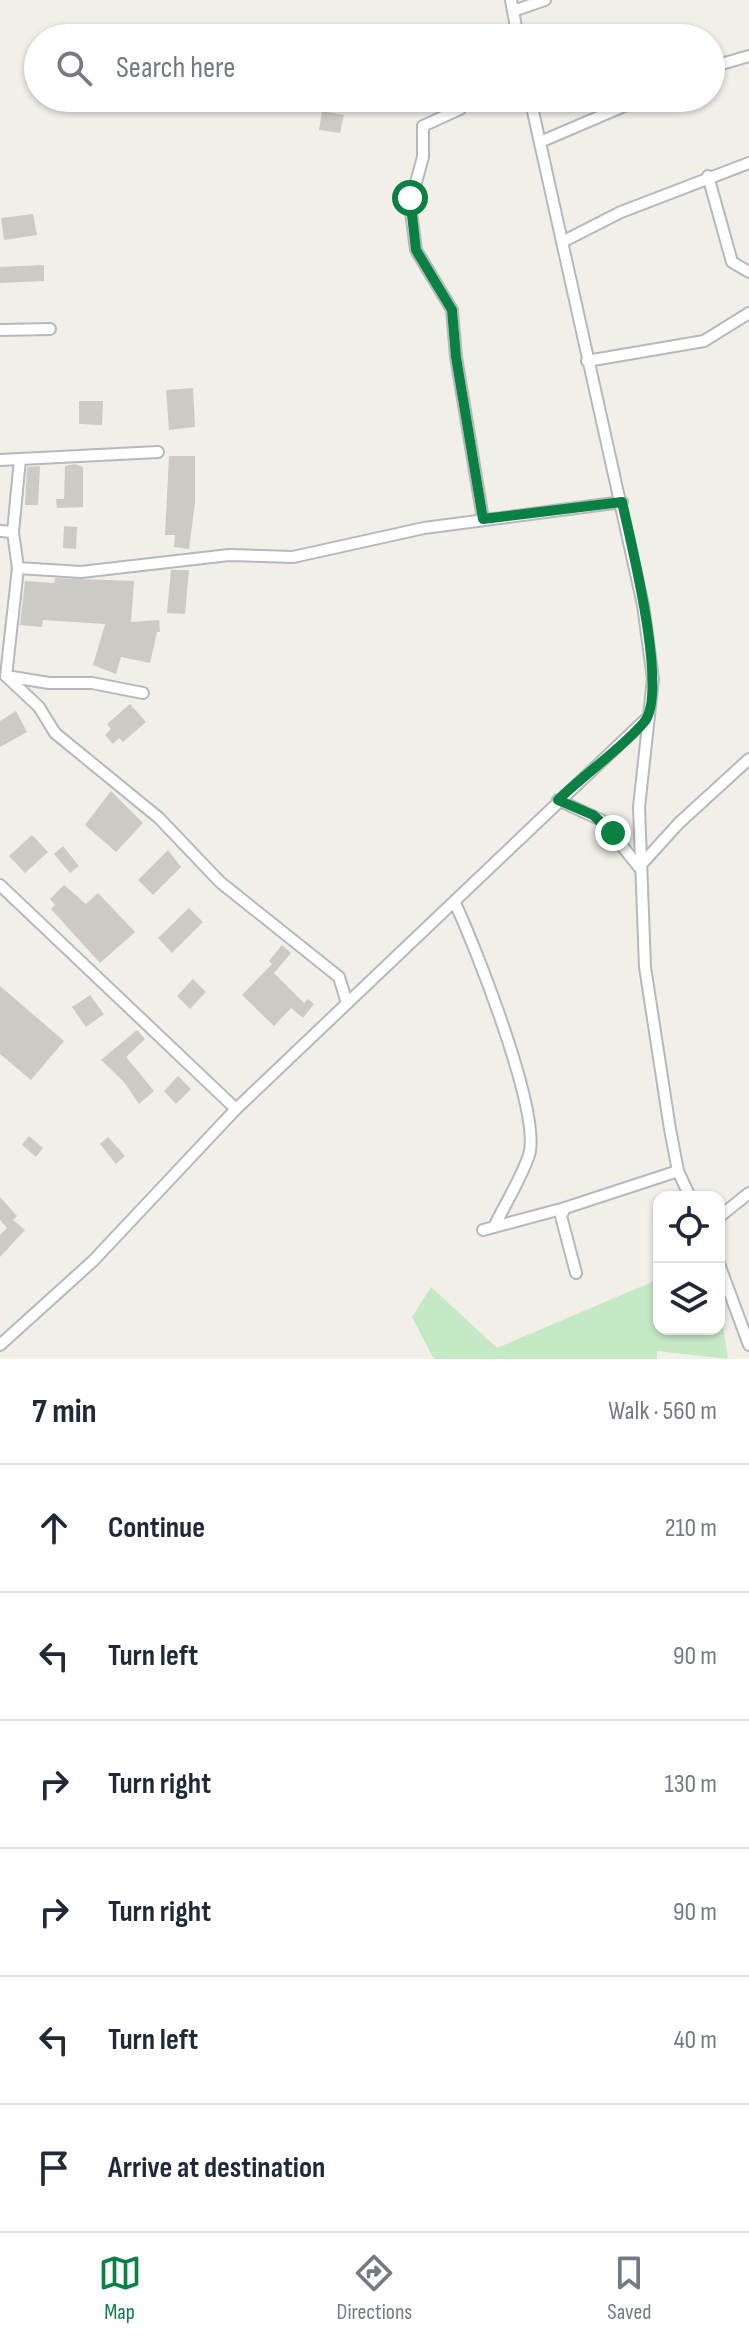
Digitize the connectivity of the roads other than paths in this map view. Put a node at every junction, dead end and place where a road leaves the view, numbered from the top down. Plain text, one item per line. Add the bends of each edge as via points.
1 (545, 0) edge
2 (512, 6) edge
3 (749, 56) edge
4 (725, 63) edge
5 (453, 112) edge
6 (533, 112) edge
7 (610, 112) edge
8 (540, 142) junction
9 (749, 163) edge
10 (708, 176) junction
11 (562, 242) junction
12 (749, 272) edge
13 (749, 313) edge
14 (50, 329) dead end
15 (0, 330) edge
16 (587, 361) junction
17 (158, 452) dead end
18 (20, 459) junction
19 (0, 460) edge
20 (622, 502) junction
21 (483, 519) junction
22 (0, 531) edge
23 (13, 532) junction
24 (18, 568) junction
25 (3, 675) edge
26 (143, 693) dead end
27 (646, 719) junction
28 (749, 759) edge
29 (558, 800) junction
30 (639, 867) junction
31 (0, 885) edge
32 (455, 903) junction
33 (347, 1003) junction
34 (236, 1109) junction
35 (678, 1171) junction
36 (687, 1191) edge
37 (749, 1193) edge
38 (565, 1208) junction
39 (725, 1212) edge
40 (576, 1273) dead end
41 (725, 1280) edge
42 (0, 1345) edge
43 (749, 1345) edge

1 - 2 street
3 - 4 street
5 - 21 street via 423,126 423,157 410,204 416,250 452,310
6 - 8 street
7 - 8 street
8 - 11 street
9 - 10 street
10 - 11 street
10 - 12 street via 732,262
11 - 16 street
13 - 16 street via 704,341
14 - 15 street
16 - 20 street
17 - 18 street
18 - 19 street
18 - 23 street
20 - 21 street
20 - 27 street via 653,679
21 - 24 street via 286,558 229,555 81,572
22 - 23 street
23 - 24 street
24 - 25 street
25 - 26 street
25 - 33 street via 39,707 55,733 159,818 220,882 339,977
27 - 29 street
27 - 30 street
28 - 30 street
29 - 30 street via 601,820
29 - 32 street
30 - 35 street via 652,1033
31 - 34 street
32 - 33 street
32 - 38 street via 495,999 531,1128 530,1153 488,1228
33 - 34 street
34 - 42 street via 93,1261
35 - 36 street
35 - 38 street
37 - 39 street
38 - 40 street via 561,1216
41 - 43 street

